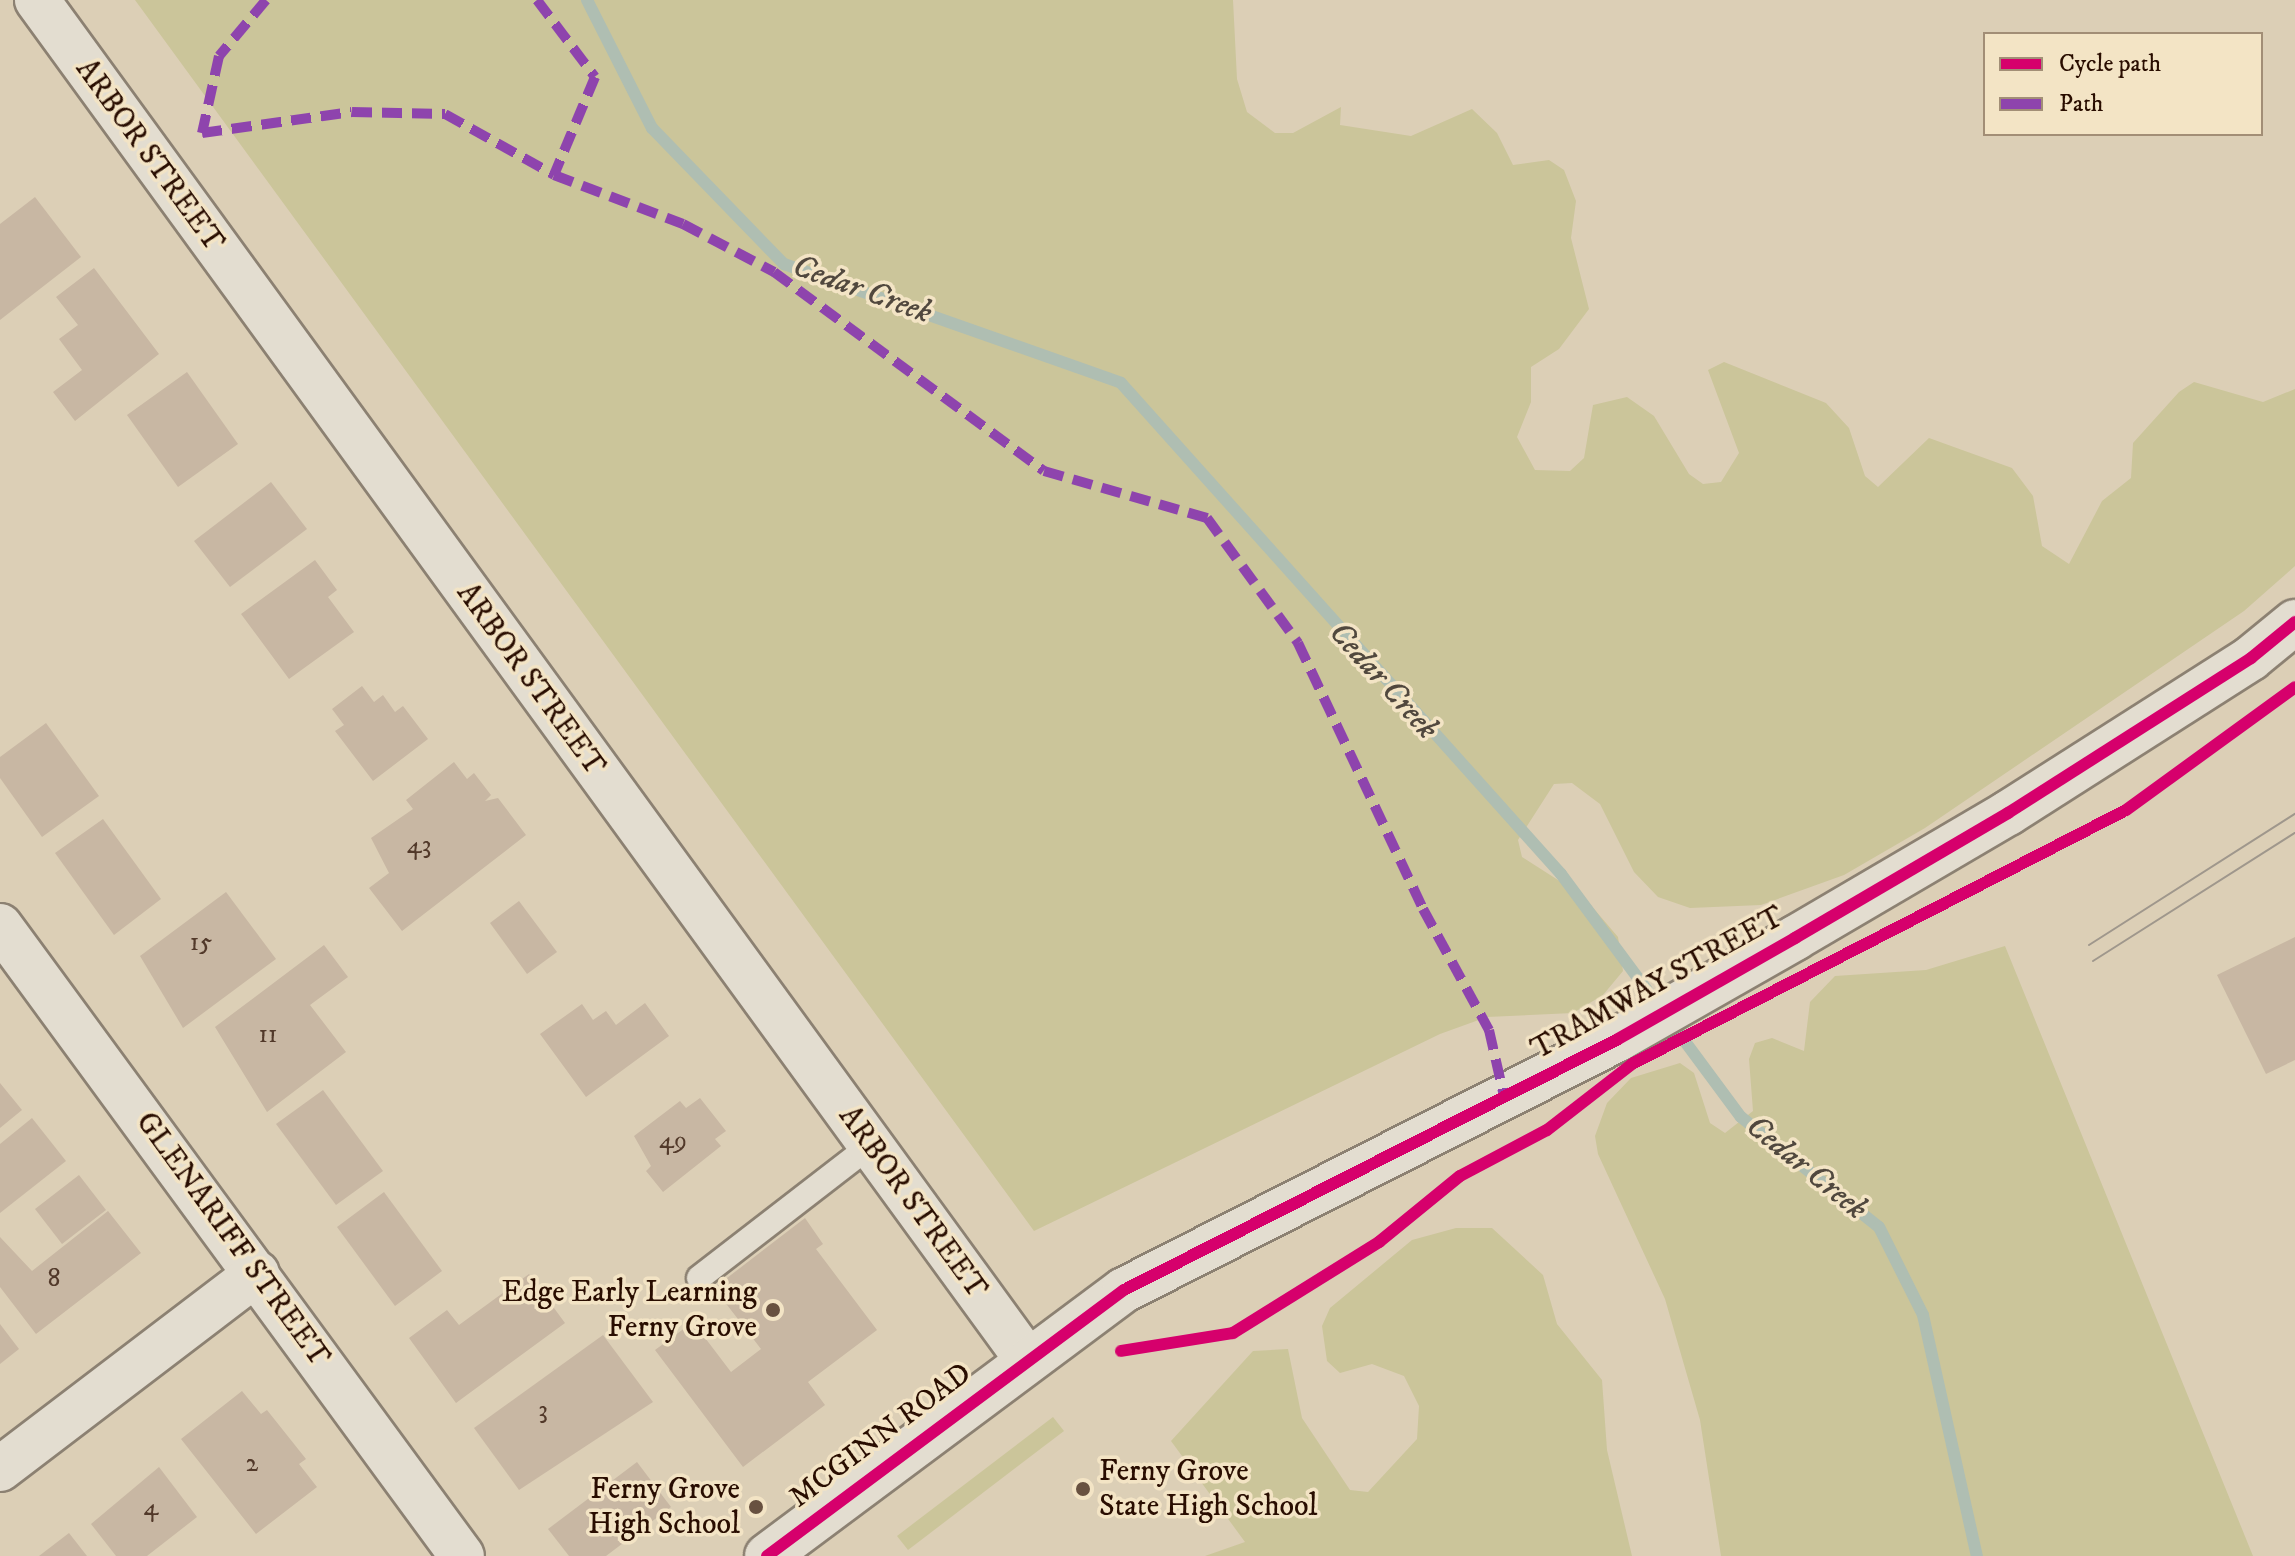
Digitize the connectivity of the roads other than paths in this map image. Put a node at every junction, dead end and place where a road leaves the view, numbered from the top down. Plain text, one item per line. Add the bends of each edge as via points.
1 (37, 0) edge
2 (2295, 622) edge
3 (0, 926) edge
4 (870, 1146) junction
5 (257, 1273) junction
6 (699, 1278) dead end
7 (1026, 1358) junction
8 (0, 1469) edge
9 (462, 1556) edge
10 (767, 1556) edge

1 - 4 street, ARBOR STREET
2 - 7 street, TRAMWAY STREET via 2251,658 2022,804 1795,938 1618,1039 1124,1290
3 - 5 street, GLENARIFF STREET
4 - 6 lane
4 - 7 street, ARBOR STREET
5 - 8 street
5 - 9 street, GLENARIFF STREET
7 - 10 street, MCGINN ROAD

